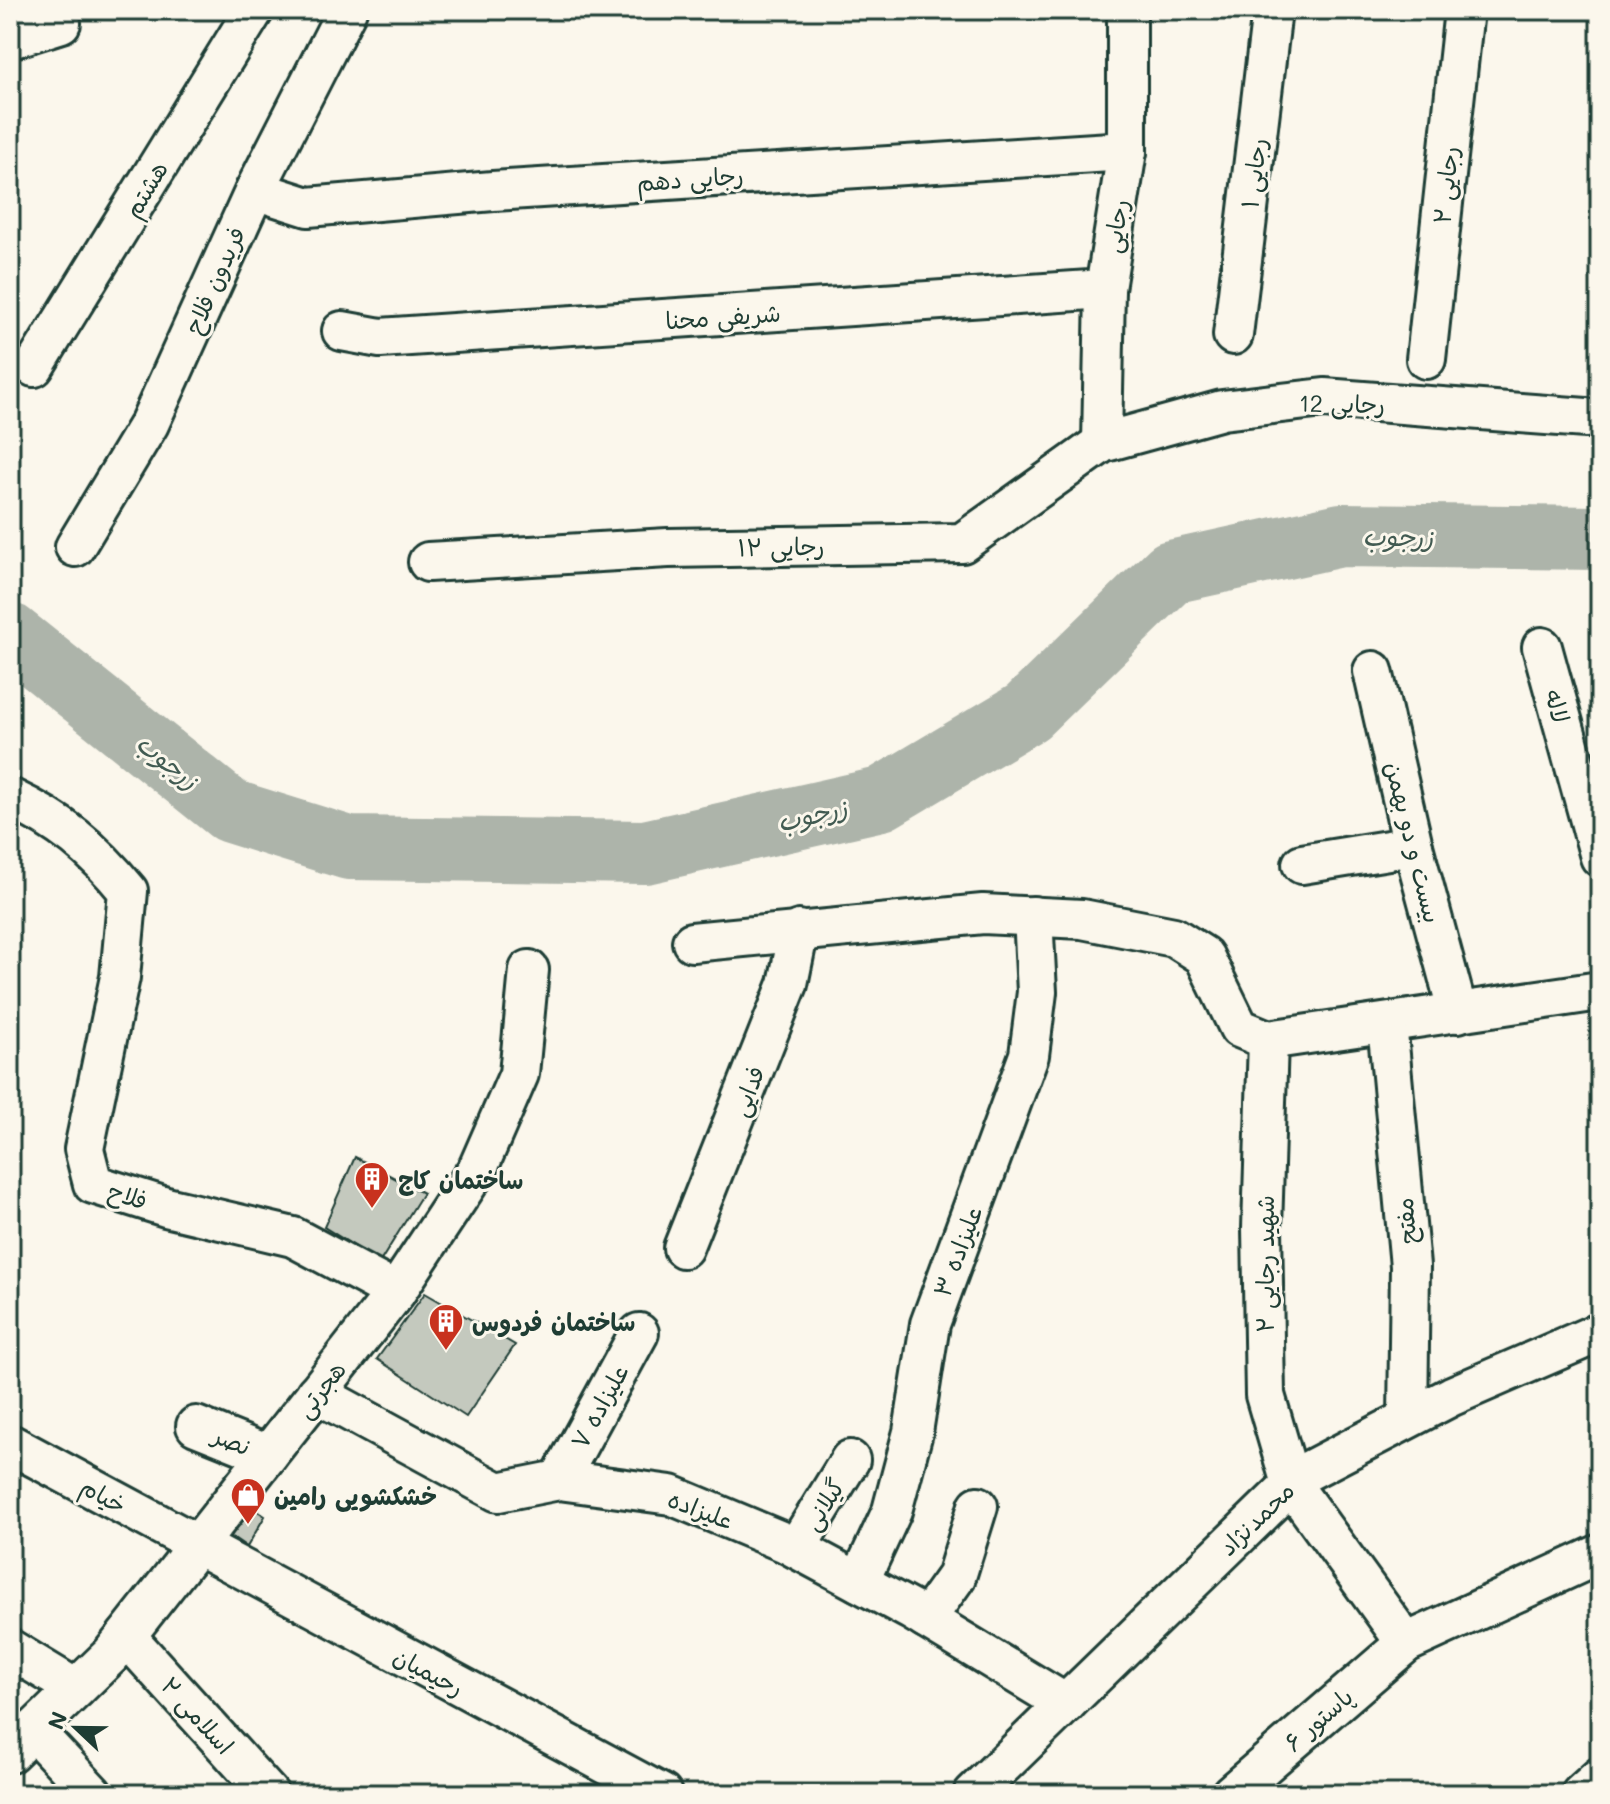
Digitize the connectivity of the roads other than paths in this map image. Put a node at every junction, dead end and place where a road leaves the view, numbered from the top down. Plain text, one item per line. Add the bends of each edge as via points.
1 (59, 10) edge
2 (254, 10) edge
3 (347, 10) edge
4 (1127, 10) edge
5 (1272, 10) edge
6 (1464, 10) edge
7 (10, 39) edge
8 (1127, 151) junction
9 (255, 190) junction
10 (1105, 289) junction
11 (342, 331) dead end
12 (1233, 335) dead end
13 (1426, 359) dead end
14 (34, 367) dead end
15 (1586, 418) dead end
16 (1102, 443) junction
17 (75, 547) dead end
18 (428, 562) dead end
19 (1542, 647) dead end
20 (1373, 671) dead end
21 (10, 798) edge
22 (1413, 846) junction
23 (1600, 857) edge
24 (1302, 864) dead end
25 (1033, 916) junction
26 (799, 930) junction
27 (692, 942) dead end
28 (529, 970) dead end
29 (1600, 991) edge
30 (1458, 1013) junction
31 (1387, 1023) junction
32 (1268, 1040) junction
33 (683, 1248) dead end
34 (396, 1292) junction
35 (1600, 1332) edge
36 (639, 1333) dead end
37 (316, 1393) junction
38 (1408, 1418) junction
39 (196, 1426) dead end
40 (10, 1444) edge
41 (268, 1455) junction
42 (850, 1460) dead end
43 (559, 1480) junction
44 (1291, 1484) junction
45 (978, 1506) dead end
46 (198, 1546) junction
47 (796, 1548) junction
48 (1600, 1554) edge
49 (859, 1582) junction
50 (926, 1619) junction
51 (126, 1636) junction
52 (1406, 1643) junction
53 (10, 1649) edge
54 (76, 1689) junction
55 (1066, 1704) junction
56 (21, 1742) edge
57 (1600, 1777) edge
58 (638, 1789) edge
59 (93, 1794) edge
60 (269, 1794) edge
61 (973, 1794) edge
62 (1231, 1794) edge
63 (1581, 1794) edge

1 - 7 street via 61,23
2 - 14 street, هشتم
3 - 9 street, فریدون فلاح
4 - 8 street, رجایی
5 - 12 street, رجایی ۱
6 - 13 street, رجایی ۲
8 - 9 street, رجایی دهم via 308,207
8 - 10 street, رجایی
9 - 17 street, فریدون فلاح via 149,424
10 - 11 street, شریفی محنا via 380,338
10 - 16 street, رجایی
15 - 16 street, رجایی 12 via 1324,398 1222,410
16 - 18 street, رجایی ۱۲ via 962,543 668,548
19 - 23 street, لاله
20 - 22 street, بیست و دو بهمن
21 - 34 street, فلاح via 50,817 102,859 128,891 120,977 84,1149 93,1184 293,1237
22 - 24 street
22 - 30 street, بیست و دو بهمن
25 - 26 street via 983,914
25 - 32 street via 1082,919 1174,937 1204,956 1239,1028
25 - 49 street, علیزاده ۳ via 1037,992 1029,1055 930,1324 913,1432 892,1511
26 - 27 street
26 - 33 street, فدایی via 788,984
28 - 34 street, هجرتی via 519,1074 478,1168
29 - 30 street
30 - 31 street
31 - 32 street
31 - 38 street, مفتح via 1410,1266
32 - 44 street, شهید رجایی ۲ via 1262,1228 1265,1395
34 - 37 street, هجرتی
35 - 38 street, محمدنژاد
36 - 43 street, علیزاده ۷
37 - 41 street, هجرتی
37 - 43 street, علیزاده via 498,1492
38 - 44 street, محمدنژاد
39 - 41 street, نصر
40 - 46 street, خیام
41 - 46 street, هجرتی
42 - 47 street, گیلانی
43 - 47 street, علیزاده via 671,1495
44 - 52 street, شهید رجایی ۲
44 - 55 street, محمدنژاد
45 - 50 street via 956,1577
46 - 51 street, هجرتی
46 - 58 street, رحیمیان
47 - 49 street, علیزاده
48 - 52 street, پاستور ۶
49 - 50 street, علیزاده
50 - 55 street, علیزاده
51 - 54 street, هجرتی
51 - 60 street, اسلامی ۲
52 - 62 street, پاستور ۶
53 - 54 street
54 - 56 street, هجرتی
55 - 61 street, محمدنژاد
56 - 59 street
57 - 63 street

